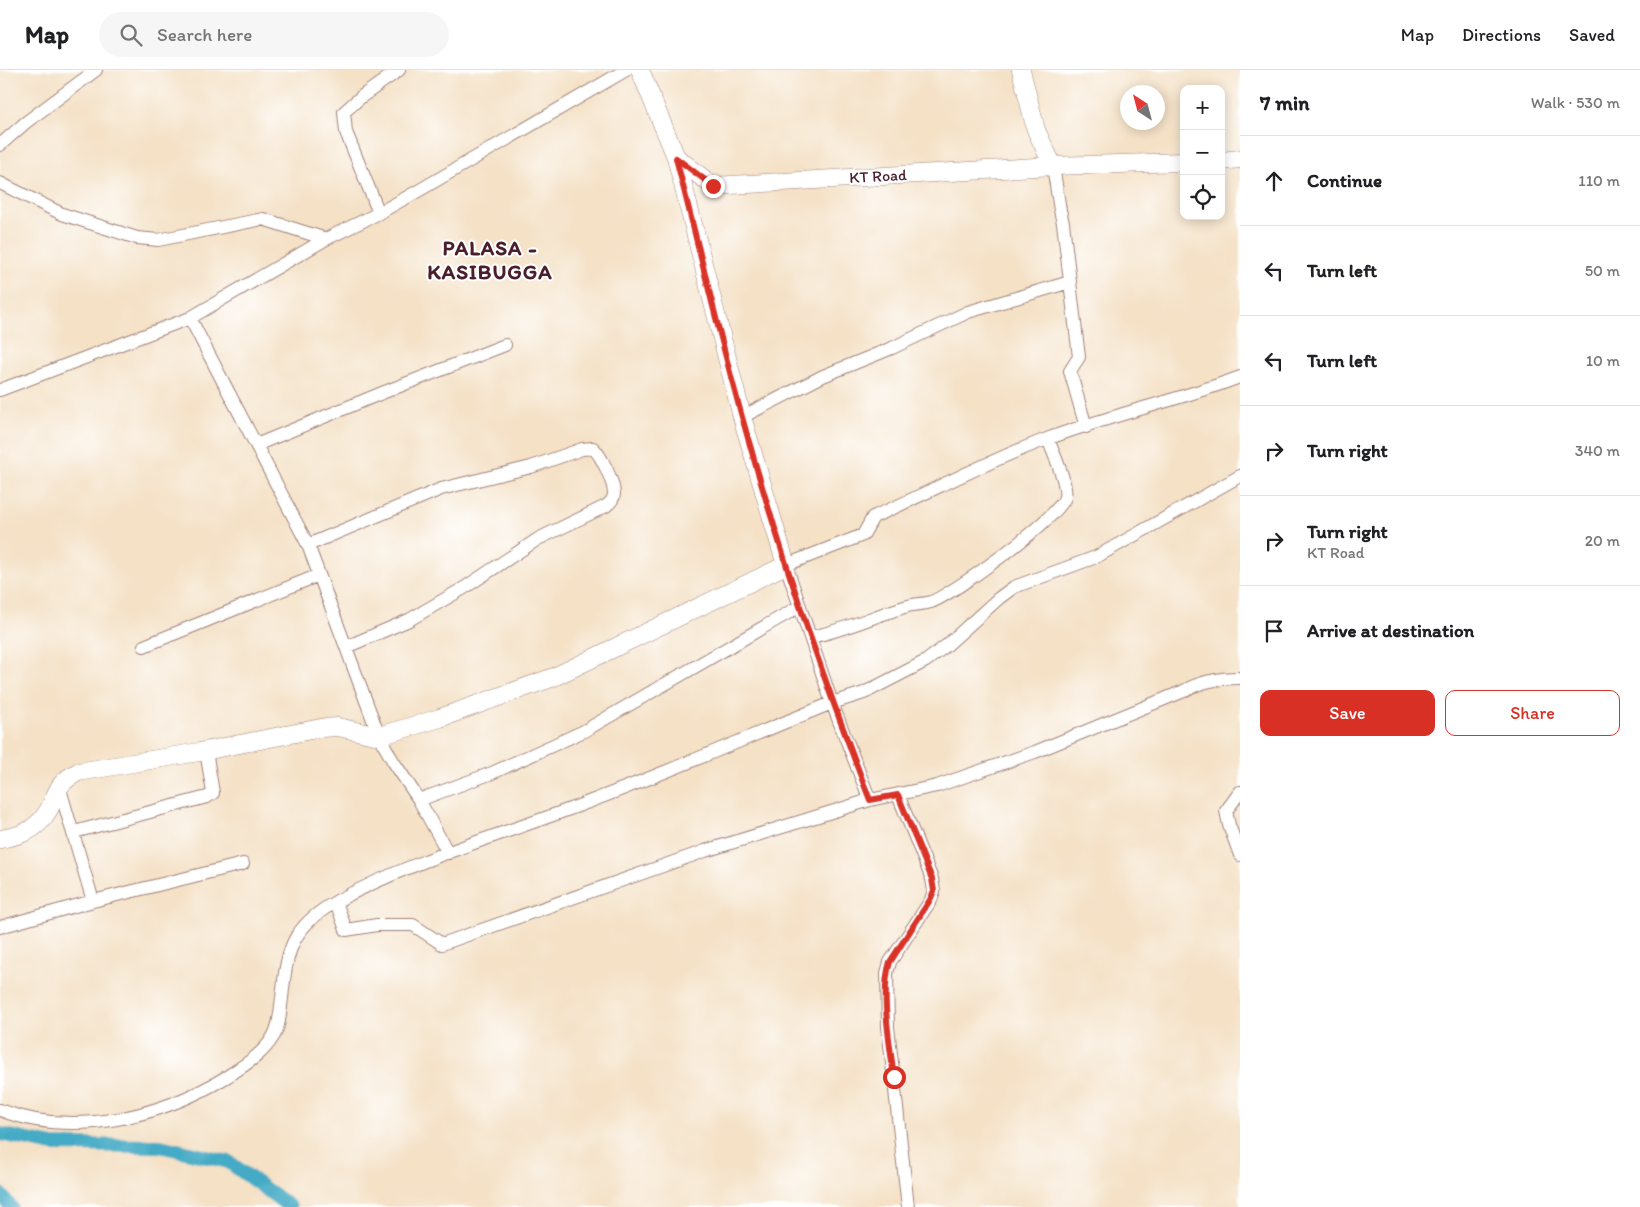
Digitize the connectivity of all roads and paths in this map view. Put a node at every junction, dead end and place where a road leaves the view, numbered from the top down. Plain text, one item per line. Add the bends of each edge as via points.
1 (96, 70) edge
2 (399, 70) edge
3 (626, 70) edge
4 (640, 70) edge
5 (1020, 70) edge
6 (0, 145) edge
7 (676, 158) junction
8 (1240, 159) edge
9 (1225, 161) edge
10 (1180, 162) edge
11 (1053, 166) junction
12 (0, 183) edge
13 (379, 213) junction
14 (326, 239) junction
15 (1070, 282) junction
16 (190, 318) junction
17 (505, 345) dead end
18 (1240, 377) edge
19 (0, 390) edge
20 (742, 417) junction
21 (1086, 427) junction
22 (1048, 439) junction
23 (256, 445) junction
24 (1240, 476) edge
25 (308, 545) junction
26 (786, 565) junction
27 (319, 575) junction
28 (800, 606) junction
29 (810, 637) junction
30 (144, 646) dead end
31 (346, 647) junction
32 (1240, 678) edge
33 (832, 703) junction
34 (380, 736) junction
35 (206, 751) junction
36 (59, 786) junction
37 (1240, 792) edge
38 (898, 795) junction
39 (420, 800) junction
40 (870, 800) junction
41 (74, 832) junction
42 (0, 839) edge
43 (448, 853) junction
44 (1240, 855) edge
45 (243, 864) dead end
46 (92, 901) junction
47 (336, 902) junction
48 (0, 926) edge
49 (0, 1110) edge
50 (908, 1207) edge

1 - 6 street
2 - 13 street via 344,112 346,132
3 - 13 street
4 - 7 main road
5 - 11 main road via 1036,130
7 - 11 main road, KT Road via 713,186
7 - 20 main road
8 - 9 main road
10 - 11 main road, KT Road
11 - 15 street
12 - 14 street via 62,214 137,238 158,240 263,219
13 - 14 street
14 - 16 street
15 - 20 street via 968,312 823,376
15 - 21 street via 1079,357 1070,371
16 - 19 street
16 - 23 street
17 - 23 street
18 - 21 street
20 - 26 main road
21 - 22 street
22 - 26 street via 975,468 873,517 864,535
22 - 29 street via 1066,495 1062,504 1041,525 963,584 931,602
23 - 25 street
24 - 33 street via 1096,557 1014,587 926,661 864,693
25 - 27 street
25 - 31 street via 441,489 531,467 582,449 593,448 609,476 614,494 606,506 538,539 409,620
26 - 28 street
26 - 34 main road via 554,677
27 - 30 street
27 - 31 street
28 - 29 street
28 - 39 street via 584,731 492,773
29 - 33 street
31 - 34 street
32 - 38 street via 1196,684 1035,752 937,786
33 - 40 street
33 - 43 street via 580,806
34 - 35 main road via 338,727 321,728
34 - 39 street
35 - 36 main road via 78,772
35 - 41 street via 213,793 207,797
36 - 41 street
36 - 42 main road via 39,824 28,832
37 - 44 street via 1226,811
38 - 40 street
38 - 50 street via 934,891 886,973 888,1027
39 - 43 street
40 - 47 street via 704,851 442,944 414,925 376,925 346,930
41 - 46 street
43 - 47 street
45 - 46 street
46 - 48 street
47 - 49 street via 299,930 291,946 274,1036 261,1053 220,1081 160,1109 100,1121 67,1123 38,1120

